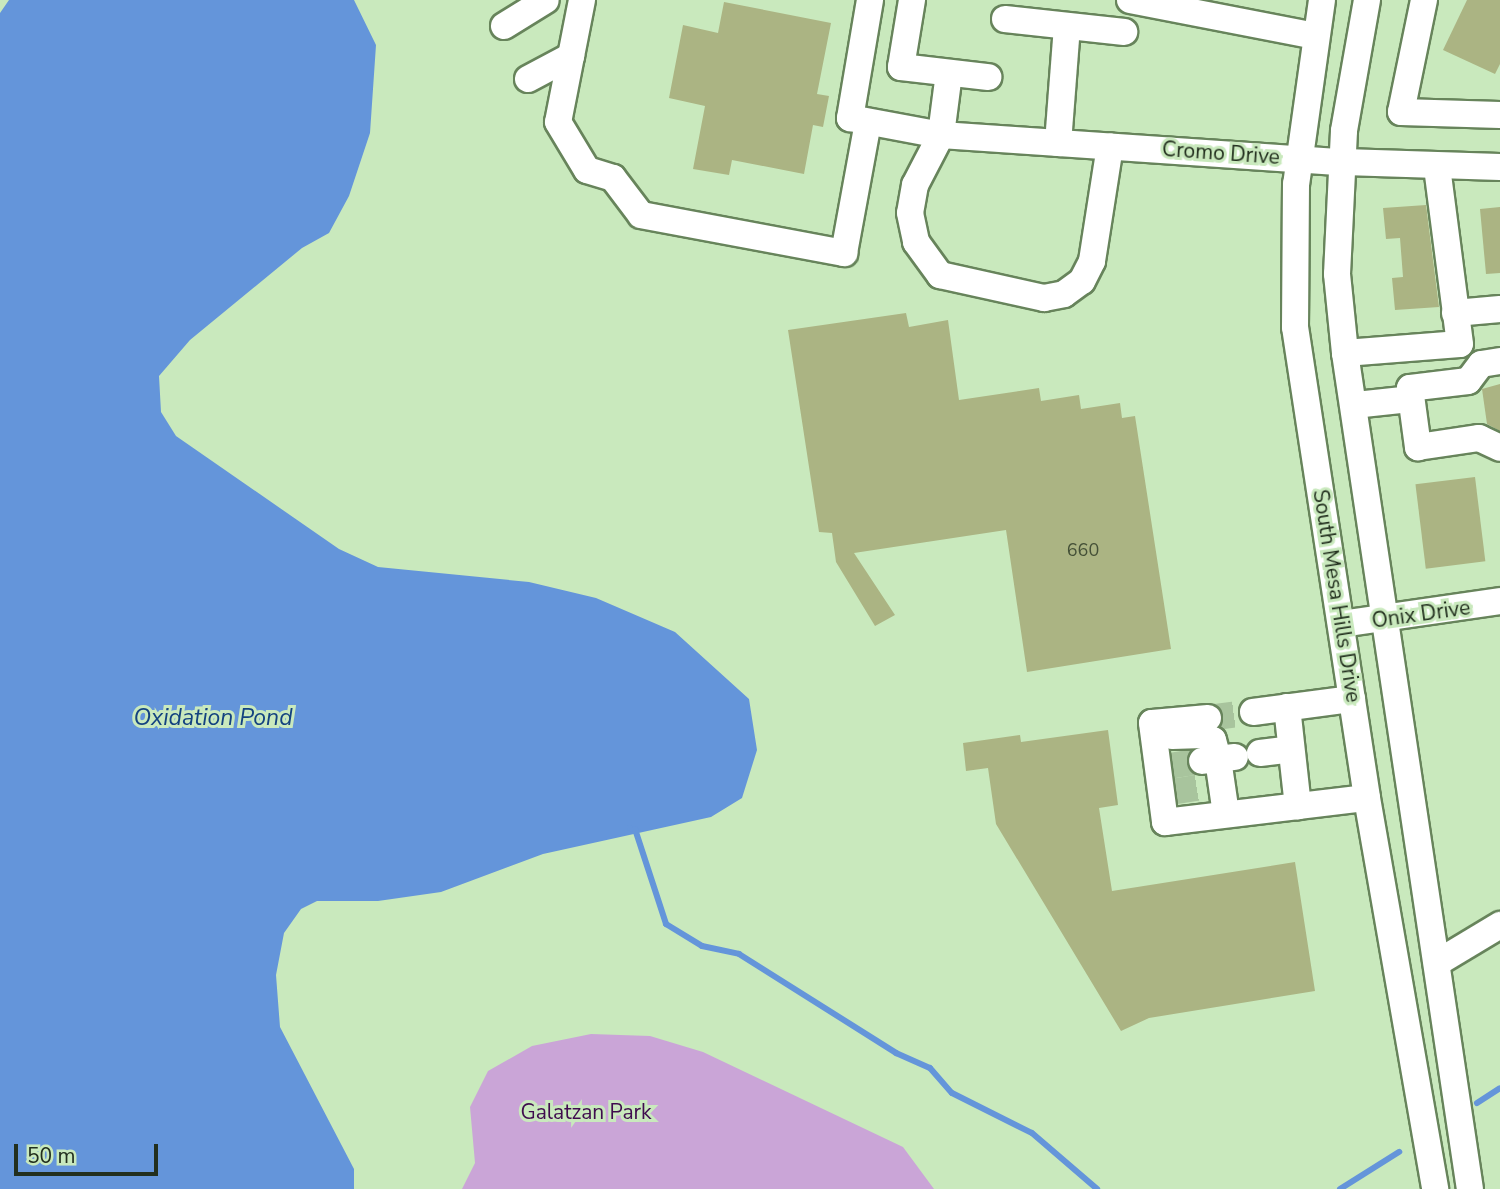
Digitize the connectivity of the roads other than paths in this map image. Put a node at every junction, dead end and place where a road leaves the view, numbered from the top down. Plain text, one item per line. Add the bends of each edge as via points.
1 (546, 0) edge
2 (582, 0) edge
3 (870, 0) edge
4 (912, 0) edge
5 (1130, 0) edge
6 (1322, 0) edge
7 (1367, 0) edge
8 (1424, 0) edge
9 (1005, 19) dead end
10 (504, 26) dead end
11 (1068, 26) junction
12 (1124, 32) dead end
13 (1316, 36) junction
14 (571, 56) junction
15 (949, 73) junction
16 (988, 77) dead end
17 (528, 79) dead end
18 (1500, 115) edge
19 (868, 122) junction
20 (941, 135) junction
21 (1058, 143) junction
22 (1110, 146) junction
23 (1298, 158) junction
24 (1341, 162) junction
25 (1437, 166) junction
26 (1500, 167) edge
27 (1500, 309) edge
28 (1455, 313) junction
29 (1345, 353) junction
30 (1500, 361) edge
31 (1411, 398) junction
32 (1355, 405) junction
33 (1500, 448) edge
34 (1500, 601) edge
35 (1386, 620) junction
36 (1341, 625) junction
37 (1352, 699) junction
38 (1286, 707) junction
39 (1253, 712) tunnel mouth
40 (1208, 718) tunnel mouth
41 (1153, 731) junction
42 (1291, 749) junction
43 (1224, 767) junction
44 (1367, 798) junction
45 (1298, 806) junction
46 (1226, 814) junction
47 (1500, 925) edge
48 (1437, 963) junction
49 (1435, 1189) edge
50 (1471, 1189) edge

1 - 10 street
2 - 14 street
3 - 19 street via 850,118
4 - 15 street via 901,67
5 - 13 street
6 - 13 street, South Mesa Hills Drive
7 - 24 street, South Mesa Hills Drive via 1353,58
8 - 18 street via 1401,112
9 - 11 street
11 - 12 street
11 - 21 street
13 - 23 street, South Mesa Hills Drive
14 - 17 street
14 - 19 street via 558,122 587,170 613,178 641,215 844,253
15 - 16 street
15 - 20 street
19 - 20 street, Cromo Drive
20 - 21 street, Cromo Drive
20 - 22 street via 915,185 910,213 915,242 940,275 1044,298 1064,294 1082,281 1092,261
21 - 22 street, Cromo Drive
22 - 23 street, Cromo Drive
23 - 24 street, Cromo Drive
23 - 36 street, South Mesa Hills Drive via 1293,241 1295,327
24 - 25 street, Cromo Drive
24 - 29 street, South Mesa Hills Drive via 1337,274
25 - 26 street, Cromo Drive
25 - 28 street
27 - 28 street
28 - 29 street via 1460,344
29 - 32 street, South Mesa Hills Drive
30 - 31 street via 1480,363 1468,381 1410,388
31 - 32 street
31 - 33 street via 1418,447 1479,438
32 - 35 street, South Mesa Hills Drive
34 - 35 street, Onix Drive
35 - 36 street, Onix Drive
35 - 48 street, South Mesa Hills Drive
36 - 37 street, South Mesa Hills Drive
37 - 38 street
37 - 44 street, South Mesa Hills Drive
38 - 39 street
38 - 42 street
40 - 41 street
41 - 43 street via 1213,740
41 - 46 street via 1165,780 1166,822
42 - 43 street
42 - 45 street
43 - 46 street
44 - 45 street
44 - 49 street, South Mesa Hills Drive
45 - 46 street
47 - 48 street
48 - 50 street, South Mesa Hills Drive

